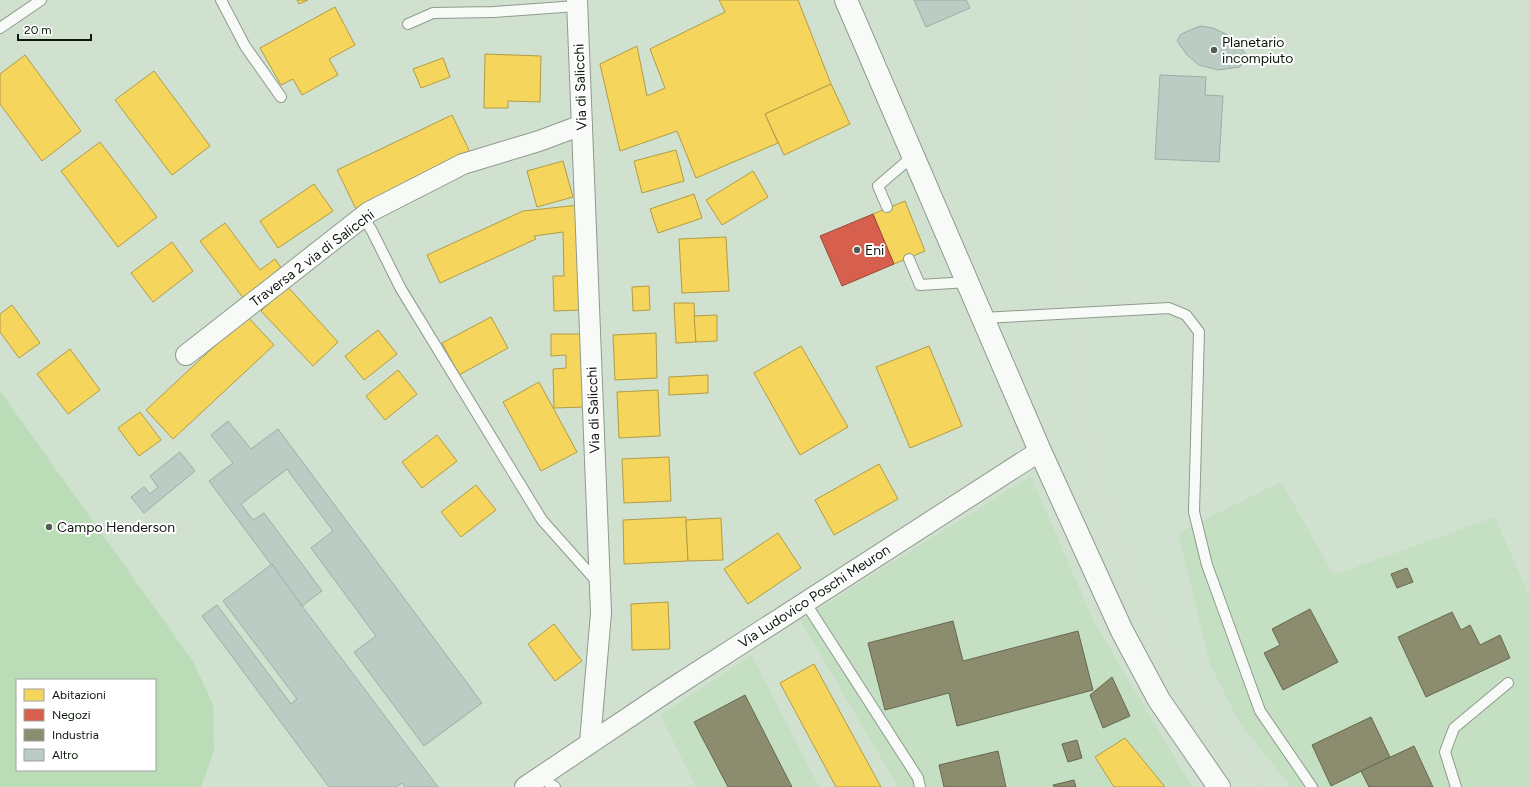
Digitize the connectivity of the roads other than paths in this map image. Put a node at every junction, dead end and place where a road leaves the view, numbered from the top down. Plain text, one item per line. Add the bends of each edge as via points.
1 (41, 0) edge
2 (221, 0) edge
3 (846, 0) edge
4 (577, 3) edge
5 (408, 24) dead end
6 (0, 28) edge
7 (281, 98) dead end
8 (582, 125) junction
9 (913, 156) junction
10 (887, 207) dead end
11 (363, 217) junction
12 (909, 259) dead end
13 (968, 282) junction
14 (983, 318) junction
15 (186, 355) dead end
16 (1040, 451) junction
17 (600, 586) junction
18 (805, 602) junction
19 (1508, 683) dead end
20 (590, 742) junction
21 (540, 784) edge
22 (920, 787) edge
23 (1219, 787) edge
24 (1312, 787) edge
25 (1456, 787) edge

1 - 6 lane
2 - 7 lane via 245,46
3 - 9 main road
4 - 5 lane via 494,12 433,13
4 - 8 street, Via di Salicchi
8 - 11 street, Traversa 2 via di Salicchi via 463,164
8 - 17 street, Via di Salicchi
9 - 10 lane via 878,186
9 - 13 main road
11 - 15 street, Traversa 2 via di Salicchi
11 - 17 lane via 401,289 542,520
12 - 13 lane via 920,285
13 - 14 main road
14 - 16 main road
14 - 24 lane via 1169,308 1186,315 1199,332 1194,512 1208,565 1260,711
16 - 18 street, Via Ludovico Poschi Meuron
16 - 23 main road via 1135,657 1159,700
17 - 20 street, Via di Salicchi via 601,613
18 - 20 street, Via Ludovico Poschi Meuron
18 - 22 lane via 918,778
19 - 25 lane via 1454,728 1445,752
20 - 21 street

